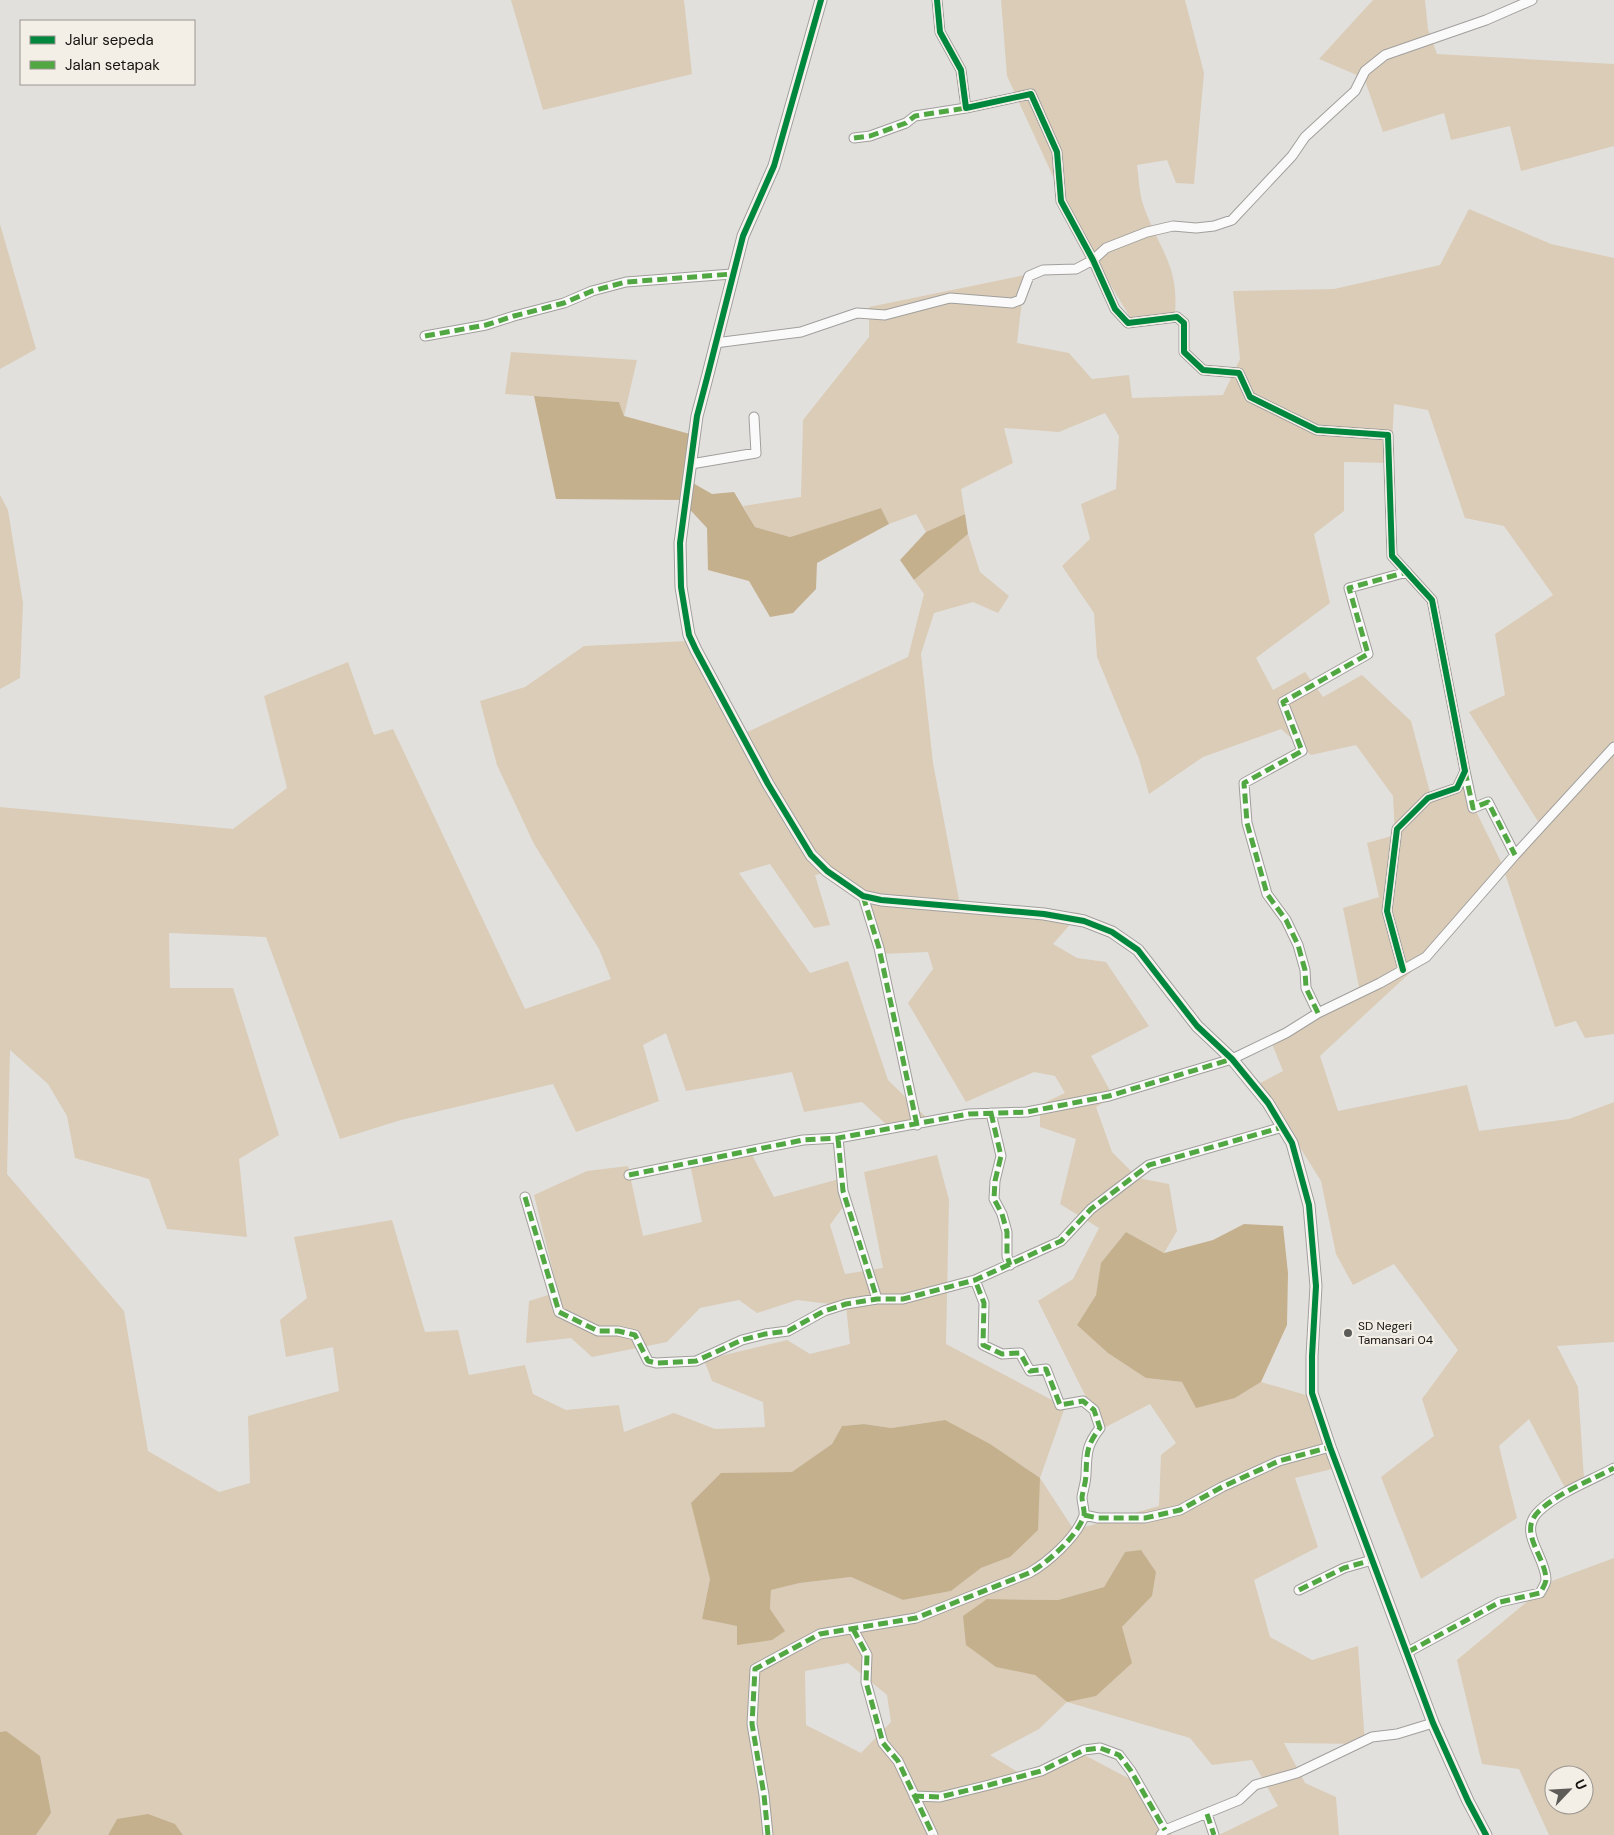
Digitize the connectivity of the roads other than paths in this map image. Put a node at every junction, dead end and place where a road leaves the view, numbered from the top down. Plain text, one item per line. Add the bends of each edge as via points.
1 (821, 0) edge
2 (937, 0) edge
3 (1532, 0) edge
4 (966, 108) junction
5 (854, 138) dead end
6 (1093, 260) junction
7 (732, 274) junction
8 (425, 336) dead end
9 (715, 343) junction
10 (754, 417) dead end
11 (691, 464) junction
12 (1407, 572) junction
13 (1614, 747) edge
14 (1465, 771) junction
15 (1515, 855) junction
16 (863, 896) junction
17 (1403, 970) junction
18 (1318, 1013) junction
19 (1232, 1059) junction
20 (991, 1113) junction
21 (917, 1125) junction
22 (1283, 1127) junction
23 (838, 1138) junction
24 (629, 1175) dead end
25 (525, 1197) dead end
26 (1010, 1265) junction
27 (975, 1280) junction
28 (877, 1299) junction
29 (1330, 1448) junction
30 (1614, 1468) edge
31 (1084, 1515) junction
32 (1372, 1560) junction
33 (1299, 1590) dead end
34 (853, 1628) junction
35 (1408, 1652) junction
36 (1433, 1723) junction
37 (914, 1796) junction
38 (1207, 1814) junction
39 (1163, 1833) edge
40 (768, 1835) edge
41 (933, 1835) edge
42 (1214, 1835) edge
43 (1486, 1835) edge

1 - 7 street via 774,166 743,236
2 - 4 street via 940,32 960,70
3 - 6 street via 1486,20 1385,55 1365,71 1355,91 1305,137 1292,156 1232,220 1214,226 1173,226 1147,232 1106,248
4 - 5 street via 915,116 906,123 870,136
4 - 6 street via 1031,94 1057,152 1061,201
6 - 9 street via 1076,268 1043,270 1029,276 1020,300 1012,303 950,298 885,315 857,313 801,332
6 - 12 street via 1114,310 1128,323 1177,317 1184,323 1184,352 1203,370 1239,373 1250,397 1317,430 1388,435 1392,556
7 - 8 street via 626,282 486,325
7 - 9 street
9 - 11 street
10 - 11 street via 756,453
11 - 16 street via 680,544 681,587 689,635 768,784 811,855 827,871
12 - 14 street via 1432,600
12 - 18 street via 1349,588 1368,654 1283,702 1302,751 1244,783 1247,823 1267,894 1286,920 1298,945 1306,988
13 - 15 street
14 - 15 street via 1473,808 1488,802
14 - 17 street via 1457,788 1428,798 1397,828 1387,911
15 - 17 street via 1426,957
16 - 19 street via 899,903 1044,914 1084,921 1112,932 1138,950 1197,1026
16 - 21 street via 879,948
17 - 18 street
18 - 19 street via 1286,1033
19 - 20 street via 1110,1096 1027,1112
19 - 22 street
20 - 21 street via 969,1114
20 - 26 street via 1000,1156 994,1199 1007,1232
21 - 23 street
22 - 26 street via 1149,1165 1091,1209 1061,1241
22 - 29 street via 1292,1143 1309,1205 1316,1270 1312,1393
23 - 24 street via 803,1140
23 - 28 street via 842,1191
25 - 28 street via 559,1312 598,1331 635,1335 648,1361 656,1364 696,1361 742,1340 788,1332 824,1311
26 - 27 street
27 - 28 street via 903,1299
27 - 31 street via 984,1303 983,1345 1002,1354 1020,1353 1030,1371 1046,1369 1060,1405 1083,1401 1094,1410 1100,1428 1090,1440 1085,1459
29 - 31 street via 1280,1461 1180,1510 1146,1518
29 - 32 street
30 - 35 street via 1552,1501 1538,1512 1530,1525 1531,1538 1544,1567 1546,1581 1540,1593 1500,1602
31 - 34 street via 1069,1539 1044,1565 1029,1573 916,1618
32 - 33 street via 1344,1568
32 - 35 street
34 - 37 street via 867,1655 866,1682 882,1743 898,1761
34 - 40 street via 820,1634 755,1669 752,1724
35 - 36 street
36 - 38 street via 1397,1734 1372,1737 1297,1773 1255,1785 1239,1800
36 - 43 street
37 - 39 street via 940,1797 989,1786 1041,1771 1084,1750 1100,1748 1119,1755 1131,1771
37 - 41 street
38 - 39 street
38 - 42 street

